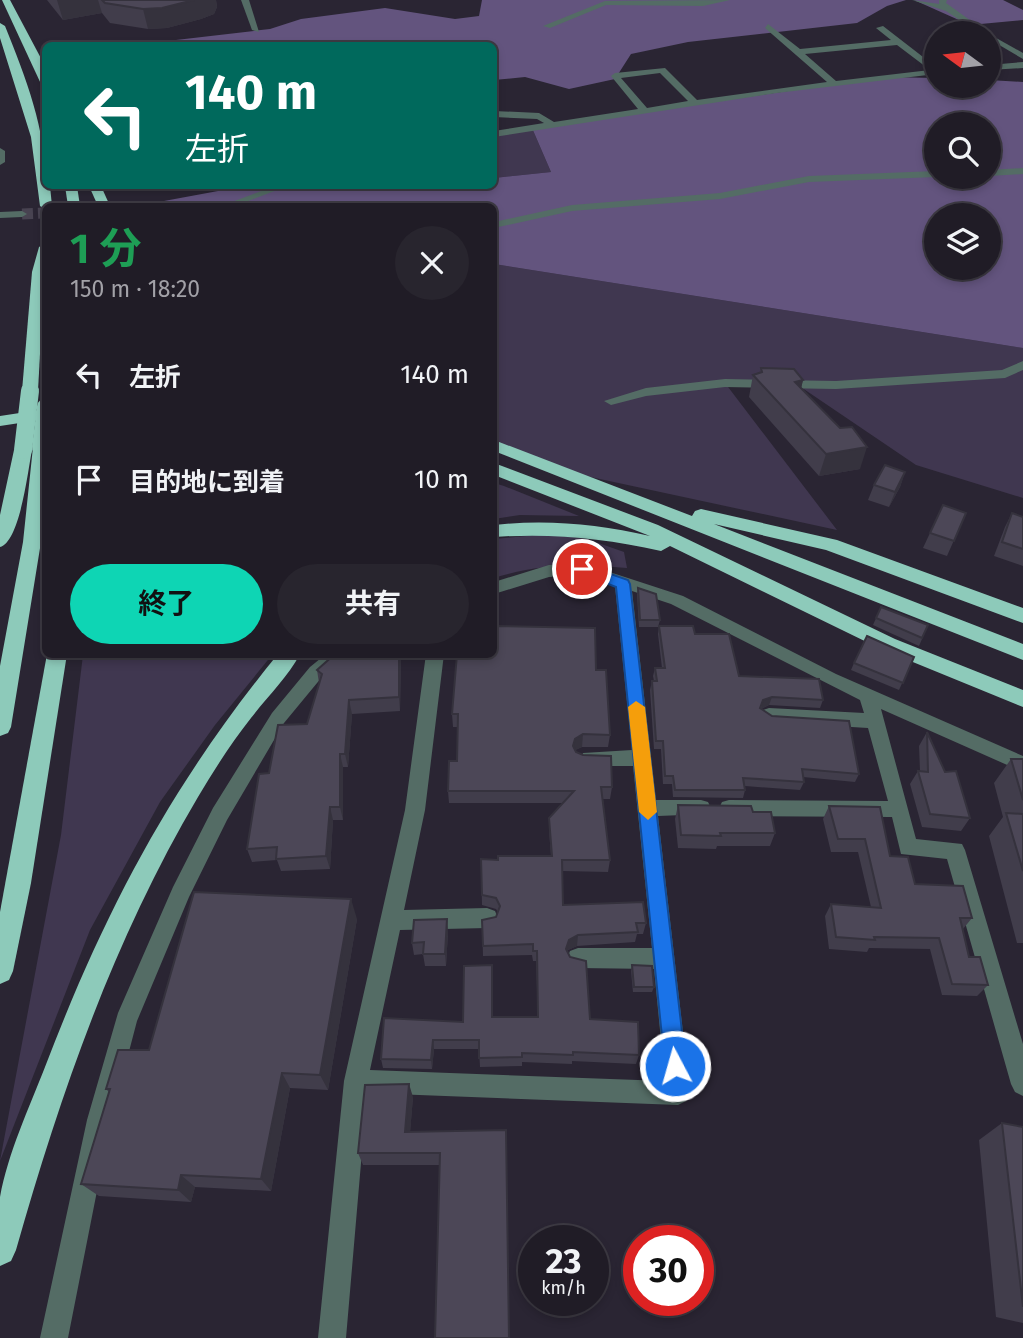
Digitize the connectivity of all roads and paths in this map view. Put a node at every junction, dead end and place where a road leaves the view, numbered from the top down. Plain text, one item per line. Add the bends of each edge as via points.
1 (6, 0) edge
2 (244, 0) edge
3 (726, 0) edge
4 (916, 0) edge
5 (943, 0) edge
6 (948, 9) junction
7 (15, 14) junction
8 (966, 21) edge
9 (0, 26) edge
10 (547, 26) dead end
11 (768, 26) dead end
12 (880, 28) dead end
13 (256, 30) dead end
14 (899, 42) junction
15 (1001, 43) edge
16 (799, 52) junction
17 (42, 53) edge
18 (1023, 57) edge
19 (924, 62) edge
20 (1023, 65) edge
21 (1001, 67) edge
22 (924, 73) edge
23 (42, 75) edge
24 (834, 83) junction
25 (695, 103) junction
26 (646, 112) junction
27 (497, 114) edge
28 (552, 125) junction
29 (497, 134) edge
30 (0, 151) edge
31 (0, 162) edge
32 (1023, 171) edge
33 (1001, 172) edge
34 (924, 174) edge
35 (42, 179) edge
36 (274, 189) edge
37 (235, 203) edge
38 (22, 214) tunnel mouth
39 (0, 215) edge
40 (497, 224) edge
41 (42, 261) edge
42 (1023, 365) edge
43 (611, 401) dead end
44 (42, 415) edge
45 (42, 419) edge
46 (0, 421) edge
47 (42, 426) edge
48 (0, 432) edge
49 (32, 449) junction
50 (497, 449) edge
51 (497, 470) edge
52 (645, 502) junction
53 (497, 531) edge
54 (0, 541) edge
55 (701, 554) junction
56 (623, 584) junction
57 (497, 587) edge
58 (1023, 616) edge
59 (1023, 652) edge
60 (56, 658) edge
61 (287, 658) edge
62 (334, 658) edge
63 (434, 658) edge
64 (868, 696) junction
65 (1023, 699) edge
66 (768, 715) edge
67 (874, 721) junction
68 (0, 727) edge
69 (583, 757) edge
70 (642, 758) junction
71 (1023, 764) edge
72 (648, 808) junction
73 (901, 808) junction
74 (487, 918) edge
75 (391, 920) junction
76 (578, 958) edge
77 (664, 959) junction
78 (0, 971) edge
79 (356, 1081) junction
80 (1023, 1084) edge
81 (0, 1250) edge
82 (54, 1338) edge
83 (331, 1338) edge

1 - 7 highway
2 - 13 street
3 - 10 street via 605,3
4 - 6 street
5 - 6 street
6 - 8 street
7 - 17 highway
7 - 23 highway
9 - 35 highway via 19,73
11 - 16 street
12 - 14 street
14 - 16 street
14 - 19 street
15 - 18 street
16 - 24 street
20 - 21 street
22 - 24 street
24 - 25 street
25 - 26 street
25 - 26 street via 662,70 615,76
26 - 28 street
27 - 28 street via 539,116
28 - 29 street
30 - 31 street
32 - 33 street
34 - 40 street via 809,179 720,196 572,208
36 - 37 street
38 - 39 street
41 - 49 highway, bridge via 30,391
42 - 43 street via 1005,374 961,378 836,385 725,383
44 - 46 highway
45 - 49 highway, bridge
47 - 48 highway
49 - 54 highway
49 - 68 highway via 32,542
50 - 52 highway
51 - 55 highway via 614,514
52 - 58 highway via 830,545
52 - 59 highway
53 - 55 highway via 578,527
55 - 65 highway via 888,644
56 - 57 street via 582,569 548,571
56 - 64 street via 677,600
56 - 70 street
60 - 78 highway
61 - 81 highway via 208,760 123,911 60,1062
62 - 82 street via 316,672 278,718 220,814 126,1021 99,1120
63 - 75 street via 415,810
64 - 67 street
64 - 71 street
66 - 67 street
67 - 73 street
69 - 70 street
70 - 72 street
72 - 73 street
72 - 77 street
73 - 80 street via 908,848 956,850
74 - 75 street
75 - 79 street
76 - 77 street
77 - 79 street via 678,1093
79 - 83 street

